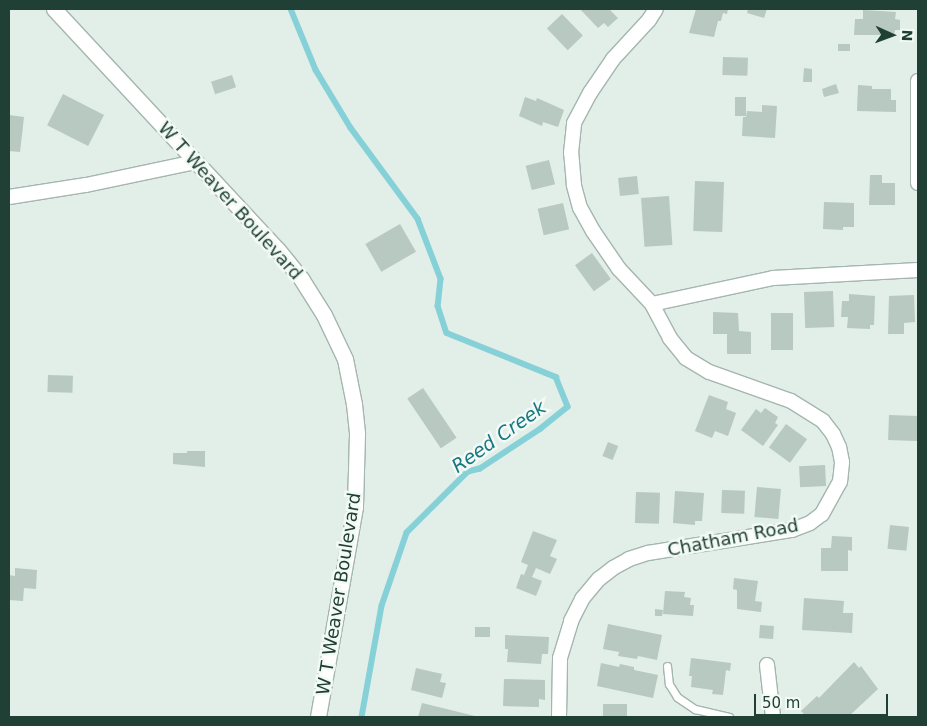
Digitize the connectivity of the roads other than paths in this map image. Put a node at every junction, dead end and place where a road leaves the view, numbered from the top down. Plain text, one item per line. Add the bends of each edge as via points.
1 (54, 9) edge
2 (656, 9) edge
3 (918, 81) edge
4 (195, 162) junction
5 (918, 183) edge
6 (9, 197) edge
7 (918, 270) edge
8 (652, 304) junction
9 (767, 665) dead end
10 (667, 666) dead end
11 (318, 717) edge
12 (559, 717) edge
13 (729, 717) edge
14 (773, 717) edge

1 - 4 main road, W T Weaver Boulevard
2 - 8 street, Chatham Road via 613,59 590,93 574,123 571,153 580,208 619,269
3 - 5 street
4 - 6 street
4 - 11 main road, W T Weaver Boulevard via 302,280 332,329 345,359 357,434 355,507
7 - 8 street via 773,278
8 - 12 street, Chatham Road via 670,338 686,358 709,372 791,402 824,422 839,447 842,462 840,482 822,514 792,530 648,553 629,559 606,574 582,599 564,640 560,658
9 - 14 street
10 - 13 lane via 669,684 677,697 695,709

